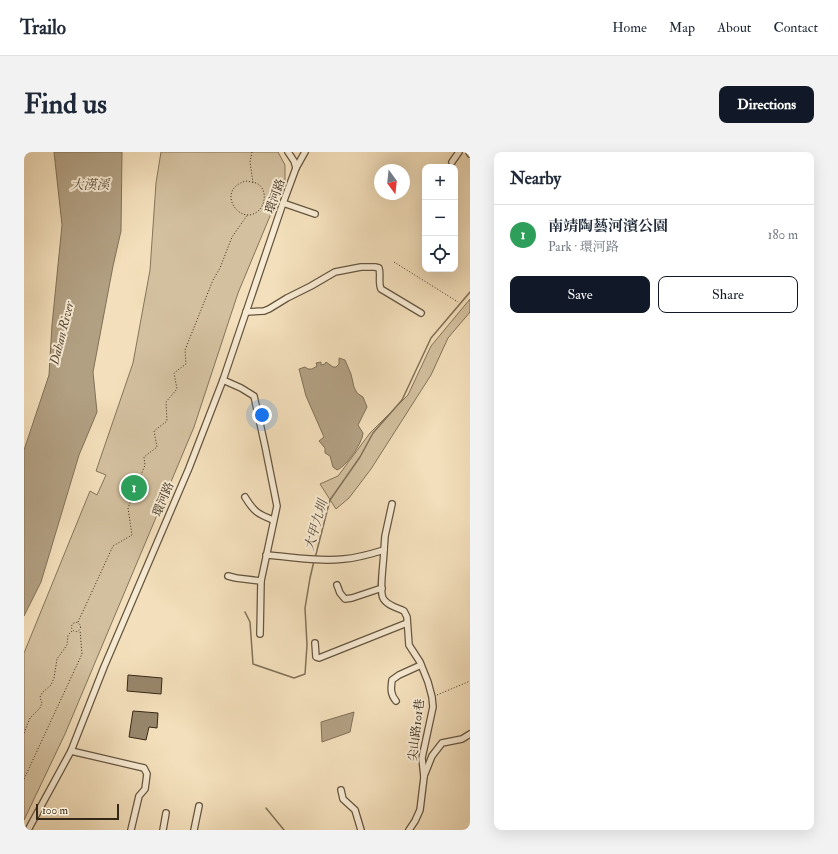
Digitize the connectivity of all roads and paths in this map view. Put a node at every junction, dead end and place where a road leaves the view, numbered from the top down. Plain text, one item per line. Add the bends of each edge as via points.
1 (252, 152) edge
2 (288, 152) edge
3 (305, 152) edge
4 (459, 152) edge
5 (452, 162) dead end
6 (296, 168) junction
7 (252, 183) junction
8 (283, 203) junction
9 (248, 214) junction
10 (315, 214) dead end
11 (394, 262) dead end
12 (458, 302) dead end
13 (246, 312) junction
14 (421, 313) dead end
15 (223, 380) junction
16 (245, 498) dead end
17 (392, 504) dead end
18 (273, 520) junction
19 (384, 550) junction
20 (266, 555) junction
21 (228, 576) dead end
22 (261, 581) junction
23 (338, 585) dead end
24 (382, 588) junction
25 (78, 622) junction
26 (407, 623) junction
27 (73, 630) junction
28 (80, 630) junction
29 (260, 634) dead end
30 (315, 643) dead end
31 (421, 665) junction
32 (470, 681) edge
33 (432, 697) junction
34 (396, 701) dead end
35 (24, 733) edge
36 (470, 734) edge
37 (70, 751) junction
38 (424, 777) junction
39 (24, 780) edge
40 (341, 790) dead end
41 (199, 806) dead end
42 (166, 813) dead end
43 (28, 830) edge
44 (131, 830) edge
45 (163, 830) edge
46 (194, 830) edge
47 (361, 830) edge
48 (409, 830) edge

1 - 7 path
2 - 6 street, 環河路
3 - 6 street, 環河路
4 - 5 street
6 - 8 street, 環河路
7 - 9 path via 261,186 265,196 258,211
7 - 9 path via 240,182 231,196 233,207
8 - 10 street
8 - 13 street, 環河路
9 - 25 path via 232,237 213,280 186,350 186,364 174,373 177,388 166,402 167,421 154,431 157,447 144,457 145,465 128,508 132,535 113,546
11 - 12 path
13 - 14 street via 269,309 335,272 375,267 379,268 381,289
13 - 15 street, 環河路
15 - 18 street via 254,396 276,506
15 - 37 street, 環河路 via 189,468
16 - 18 street via 258,514
17 - 19 street
18 - 20 street
19 - 20 street via 342,559
19 - 24 street
20 - 22 street
21 - 22 street
22 - 29 street
23 - 24 street via 345,599
24 - 26 street, 尖山路101巷 via 383,598 404,611
25 - 27 path via 72,624
25 - 28 path
26 - 30 street via 319,658 316,657
26 - 31 street, 尖山路101巷 via 409,645
27 - 28 path
27 - 35 path via 57,659 51,685 42,693 40,708 30,718
28 - 39 path via 82,654
31 - 33 street, 尖山路101巷
31 - 34 street via 399,674 392,680 392,696
32 - 33 path
33 - 38 street, 尖山路101巷 via 433,707 422,758
36 - 38 street via 462,739 442,743 432,756
37 - 43 street, 環河路
37 - 44 street via 144,768 147,774 145,789 139,796
38 - 48 street, 尖山路101巷 via 420,810
40 - 47 street via 343,799 355,810
41 - 46 street
42 - 45 street

